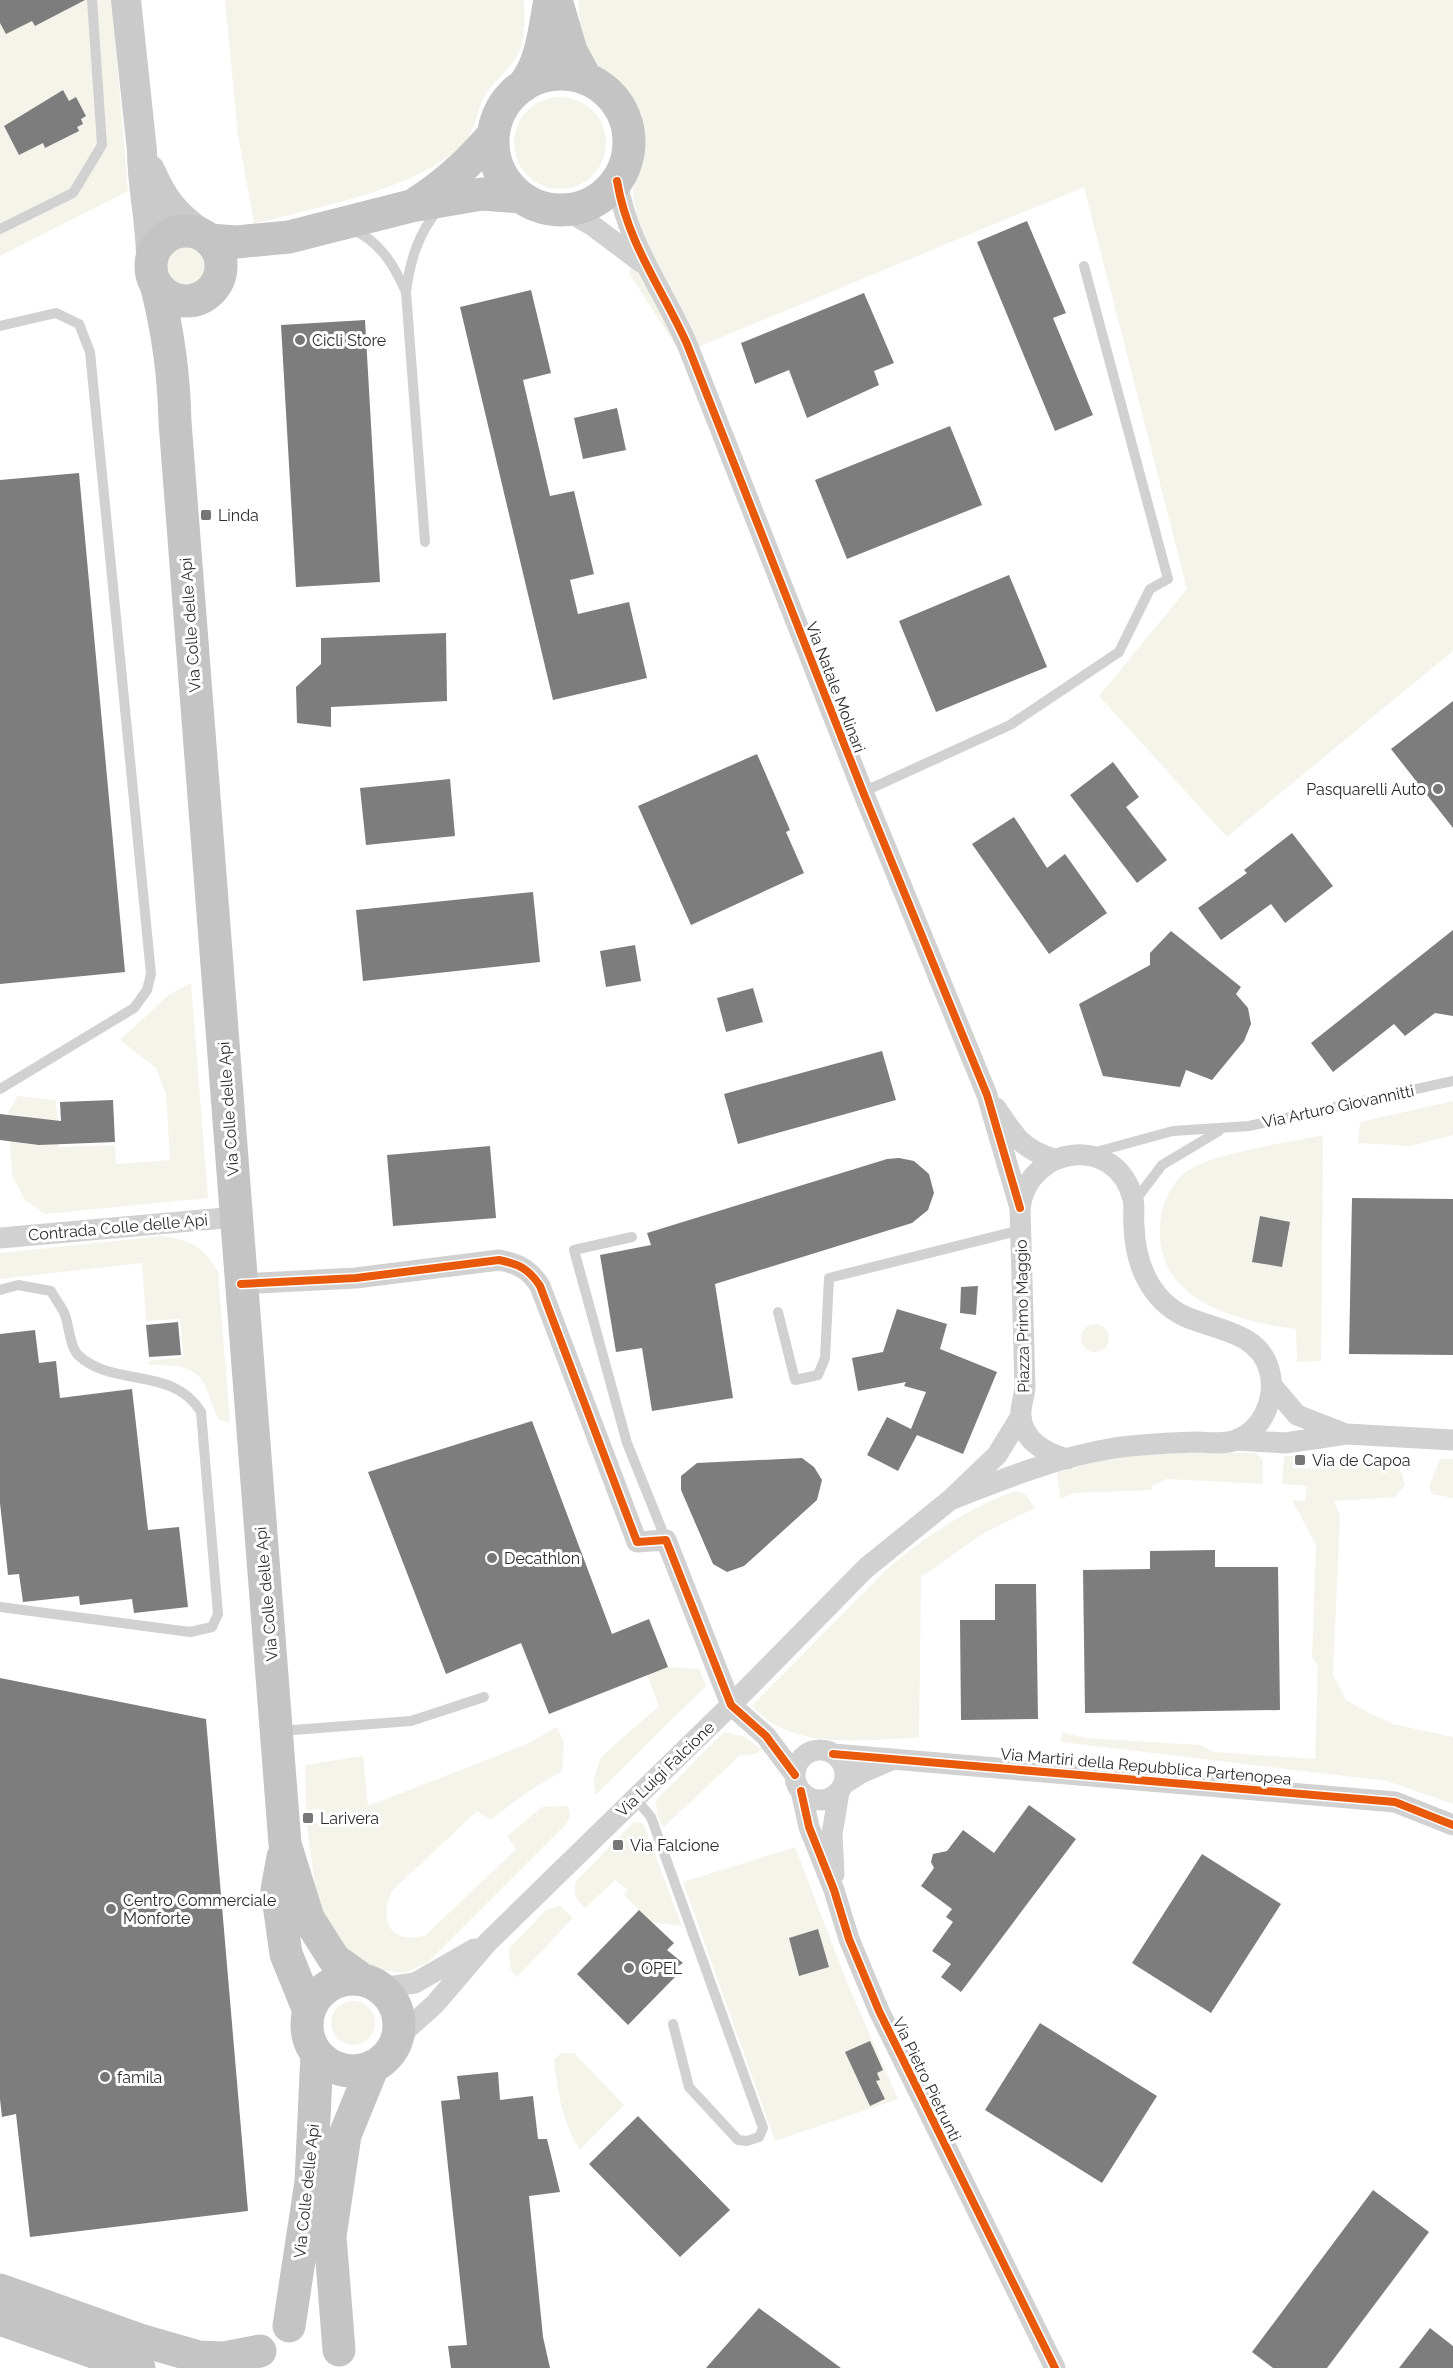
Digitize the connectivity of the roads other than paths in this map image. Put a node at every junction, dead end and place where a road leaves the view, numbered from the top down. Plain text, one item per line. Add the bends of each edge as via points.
1 (92, 0) edge
2 (126, 0) edge
3 (550, 0) edge
4 (556, 0) edge
5 (586, 79) junction
6 (523, 86) junction
7 (493, 135) junction
8 (142, 151) junction
9 (617, 181) junction
10 (520, 197) junction
11 (447, 201) junction
12 (411, 206) junction
13 (565, 210) junction
14 (339, 224) junction
15 (0, 229) edge
16 (205, 236) junction
17 (289, 237) junction
18 (644, 264) junction
19 (1084, 266) dead end
20 (154, 273) junction
21 (216, 284) junction
22 (406, 292) junction
23 (0, 326) edge
24 (174, 375) junction
25 (425, 542) dead end
26 (862, 792) junction
27 (1453, 1081) edge
28 (0, 1089) edge
29 (987, 1095) junction
30 (1222, 1129) junction
31 (1088, 1154) junction
32 (1054, 1159) junction
33 (1133, 1203) junction
34 (1020, 1208) junction
35 (236, 1217) junction
36 (1021, 1230) junction
37 (632, 1237) dead end
38 (0, 1238) edge
39 (241, 1284) junction
40 (0, 1290) edge
41 (778, 1312) dead end
42 (1274, 1388) junction
43 (1021, 1416) junction
44 (1347, 1434) junction
45 (1237, 1440) junction
46 (1453, 1440) edge
47 (1067, 1459) junction
48 (950, 1500) junction
49 (666, 1540) junction
50 (0, 1607) edge
51 (484, 1697) dead end
52 (730, 1705) junction
53 (277, 1731) junction
54 (766, 1736) junction
55 (824, 1752) junction
56 (891, 1760) junction
57 (798, 1783) junction
58 (841, 1788) junction
59 (635, 1798) junction
60 (1453, 1825) edge
61 (285, 1844) junction
62 (834, 1890) junction
63 (488, 1941) junction
64 (371, 1984) junction
65 (309, 2011) junction
66 (673, 2024) dead end
67 (396, 2039) junction
68 (317, 2054) junction
69 (373, 2066) junction
70 (0, 2290) edge
71 (0, 2319) edge
72 (290, 2326) junction
73 (257, 2359) edge
74 (341, 2359) edge
75 (139, 2368) edge
76 (1055, 2368) edge

1 - 15 lane via 102,145 73,193
2 - 8 street, Via Colle delle Api
3 - 6 main road via 542,48
4 - 5 main road via 571,51
5 - 6 main road via 564,74 543,76
5 - 9 main road via 617,104 626,123 626,163
6 - 7 main road via 508,99
7 - 10 main road via 494,158 504,180
7 - 12 main road via 447,183
8 - 16 street, Via Colle delle Api via 163,198 177,216
8 - 20 street, Via Colle delle Api
9 - 13 main road via 603,196 585,206
9 - 18 street, Via Natale Molinari via 621,208
10 - 11 main road via 482,195
10 - 13 main road via 542,207
11 - 12 main road
11 - 22 lane via 433,216 414,252
12 - 14 main road
13 - 18 street, Via Natale Molinari
14 - 17 main road
14 - 22 lane via 361,233 381,249
16 - 17 main road via 236,242
16 - 20 main road via 178,232 168,236 160,243
16 - 21 main road via 220,258
17 - 21 main road via 242,261
18 - 26 street, Via Natale Molinari via 687,344
19 - 26 lane via 1168,579 1150,589 1119,651 1010,724
20 - 21 main road via 163,292 183,301 204,296
20 - 24 main road, Via Colle delle Api
21 - 24 main road, Via Colle delle Api via 191,325
22 - 25 lane
23 - 28 lane via 56,313 79,324 90,352 152,974 147,990 134,1008
24 - 35 main road, Via Colle delle Api
26 - 29 street, Via Natale Molinari
27 - 30 lane, Via Arturo Giovannitti
29 - 32 street, Via Natale Molinari via 1020,1143 1033,1153
29 - 34 street, Via Natale Molinari
30 - 31 lane, Via Arturo Giovannitti via 1173,1131
30 - 33 lane, Via Arturo Giovannitti via 1162,1165
31 - 32 street
31 - 33 street via 1119,1171
32 - 34 street, Piazza Primo Maggio via 1025,1188
33 - 42 street via 1136,1252 1151,1288 1185,1316 1226,1329 1248,1341 1268,1365
34 - 36 street, Piazza Primo Maggio
35 - 38 street, Contrada Colle delle Api
35 - 39 main road, Via Colle delle Api
36 - 41 lane via 830,1278 825,1358 818,1376 795,1380
36 - 43 street, Piazza Primo Maggio via 1025,1388
37 - 49 lane via 574,1250 627,1443
39 - 49 street via 356,1278 499,1260 530,1271 540,1286 637,1542
39 - 53 main road, Via Colle delle Api
40 - 50 lane via 18,1285 51,1292 64,1312 77,1353 97,1368 179,1388 193,1398 201,1412 218,1614 212,1627 190,1632
42 - 44 street via 1297,1415
42 - 45 street via 1259,1421
43 - 47 street, Piazza Primo Maggio via 1034,1442 1048,1453
43 - 48 street, Via Luigi Falcione via 997,1455
44 - 45 street via 1285,1443
44 - 46 street
45 - 47 street via 1155,1443
47 - 48 street, Via Luigi Falcione
48 - 52 street, Via Luigi Falcione via 866,1568
49 - 52 street
51 - 53 lane via 411,1721
52 - 54 street, Via Pietro Pietrunti
52 - 59 street, Via Luigi Falcione
53 - 61 main road, Via Colle delle Api
54 - 55 street, Via Pietro Pietrunti
54 - 57 street, Via Pietro Pietrunti
55 - 56 street, Via Martiri della Repubblica Partenopea
55 - 57 street via 801,1759
55 - 58 street via 844,1767
56 - 58 street, Via Martiri della Repubblica Partenopea via 861,1773
56 - 60 street, Via Martiri della Repubblica Partenopea via 1395,1802
57 - 58 street via 816,1800 824,1800
57 - 62 street, Via Pietro Pietrunti via 808,1827
58 - 62 street, Via Pietro Pietrunti via 832,1833
59 - 63 street, Via Luigi Falcione
59 - 66 lane via 651,1816 763,2128 759,2137 738,2140 689,2087
61 - 64 main road, Via Colle delle Api via 308,1918 334,1959
61 - 65 main road, Via Colle delle Api via 277,1890 286,1954
62 - 76 street, Via Pietro Pietrunti via 849,1939 879,2011
63 - 64 street, Via Luigi Falcione via 415,1983
63 - 67 street, Via Luigi Falcione via 435,2004
64 - 65 main road via 346,1979 330,1985 317,1996
64 - 67 main road via 390,1998 396,2010
65 - 68 main road via 307,2026
67 - 69 main road via 388,2055
68 - 69 main road via 343,2070
68 - 72 main road, Via Colle delle Api via 310,2182
69 - 74 main road, Via Colle delle Api via 345,2135 330,2236
70 - 73 main road via 199,2357
71 - 75 main road
72 - 73 main road via 267,2340
72 - 74 main road via 318,2330 330,2338

